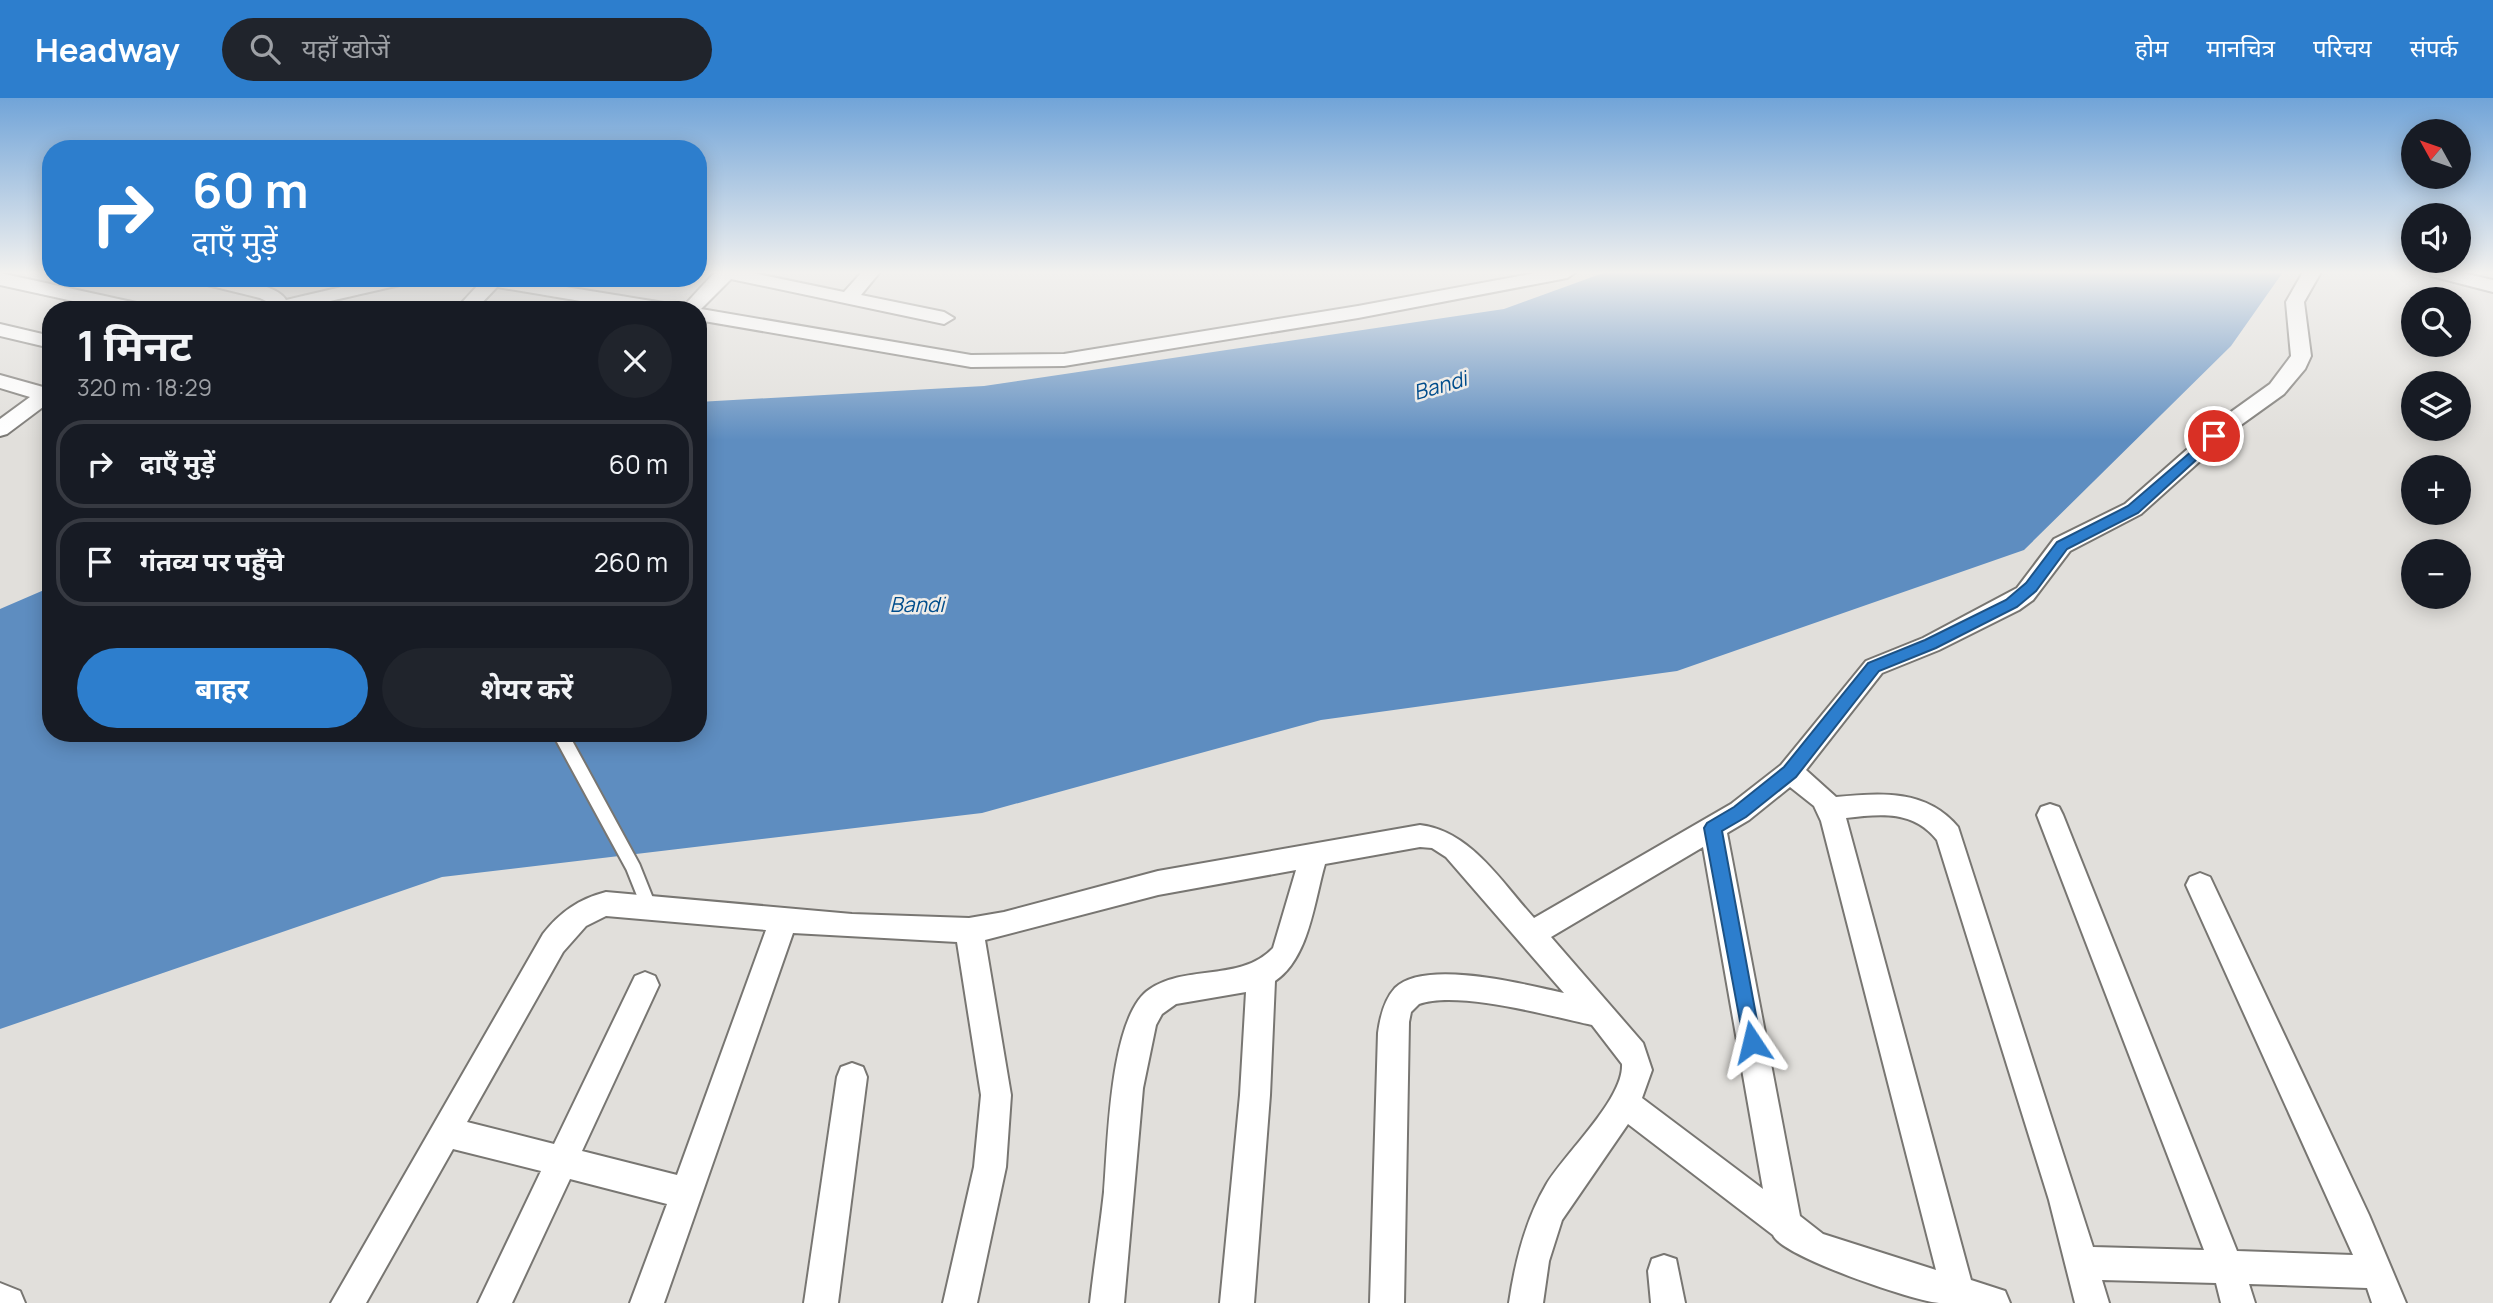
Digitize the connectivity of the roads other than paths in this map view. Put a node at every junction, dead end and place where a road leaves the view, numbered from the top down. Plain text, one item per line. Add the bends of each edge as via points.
1 (781, 328) edge
2 (1259, 328) edge
3 (2298, 328) edge
4 (0, 330) edge
5 (42, 340) edge
6 (0, 381) edge
7 (42, 392) edge
8 (42, 398) edge
9 (0, 429) edge
10 (565, 742) edge
11 (1790, 772) junction
12 (1829, 809) junction
13 (2050, 815) dead end
14 (1713, 828) junction
15 (1314, 855) junction
16 (2200, 885) dead end
17 (649, 907) junction
18 (784, 919) junction
19 (969, 930) junction
20 (1532, 934) junction
21 (1261, 975) junction
22 (645, 985) dead end
23 (1601, 1013) junction
24 (852, 1077) dead end
25 (1623, 1102) junction
26 (446, 1132) junction
27 (560, 1161) junction
28 (687, 1193) junction
29 (1786, 1229) junction
30 (2081, 1263) junction
31 (2227, 1267) junction
32 (1664, 1271) dead end
33 (2376, 1272) junction
34 (1958, 1293) junction
35 (0, 1300) edge
36 (8, 1303) edge
37 (348, 1303) edge
38 (495, 1303) edge
39 (647, 1303) edge
40 (821, 1303) edge
41 (960, 1303) edge
42 (1107, 1303) edge
43 (1237, 1303) edge
44 (1387, 1303) edge
45 (1526, 1303) edge
46 (1668, 1303) edge
47 (1993, 1303) edge
48 (2092, 1303) edge
49 (2238, 1303) edge
50 (2389, 1303) edge

1 - 2 street via 971,361 1021,362 1077,358
3 - 11 street via 2301,356 2290,377 2231,422 2133,509 2062,545 2018,599 1931,644 1874,667
4 - 5 street
6 - 7 street
8 - 9 street
10 - 17 lane via 633,867
11 - 12 street via 1816,791
11 - 14 street
12 - 30 street via 1905,805 1934,816 1949,835 2065,1199
12 - 34 street
13 - 31 street
14 - 20 street
14 - 29 street
15 - 19 street via 1158,883 1004,925
15 - 20 street via 1420,836 1437,838 1455,849
15 - 21 street via 1285,954
16 - 33 street
17 - 18 street
17 - 26 street via 606,904 571,919
18 - 19 street
18 - 28 street
19 - 41 street via 996,1095 990,1167
20 - 23 street
21 - 42 street via 1173,992 1150,1008 1123,1117 1122,1173
21 - 43 street
22 - 27 street
23 - 25 street via 1636,1061 1634,1080
23 - 44 street via 1449,986 1418,989 1401,1002 1393,1033
24 - 40 street
25 - 29 street
25 - 45 street via 1558,1195 1542,1226
26 - 27 street
26 - 37 street
27 - 28 street
27 - 38 street
28 - 39 street
29 - 34 street via 1835,1256
30 - 31 street
30 - 48 street
31 - 33 street
31 - 49 street
32 - 46 street
33 - 50 street
34 - 47 street
35 - 36 street

